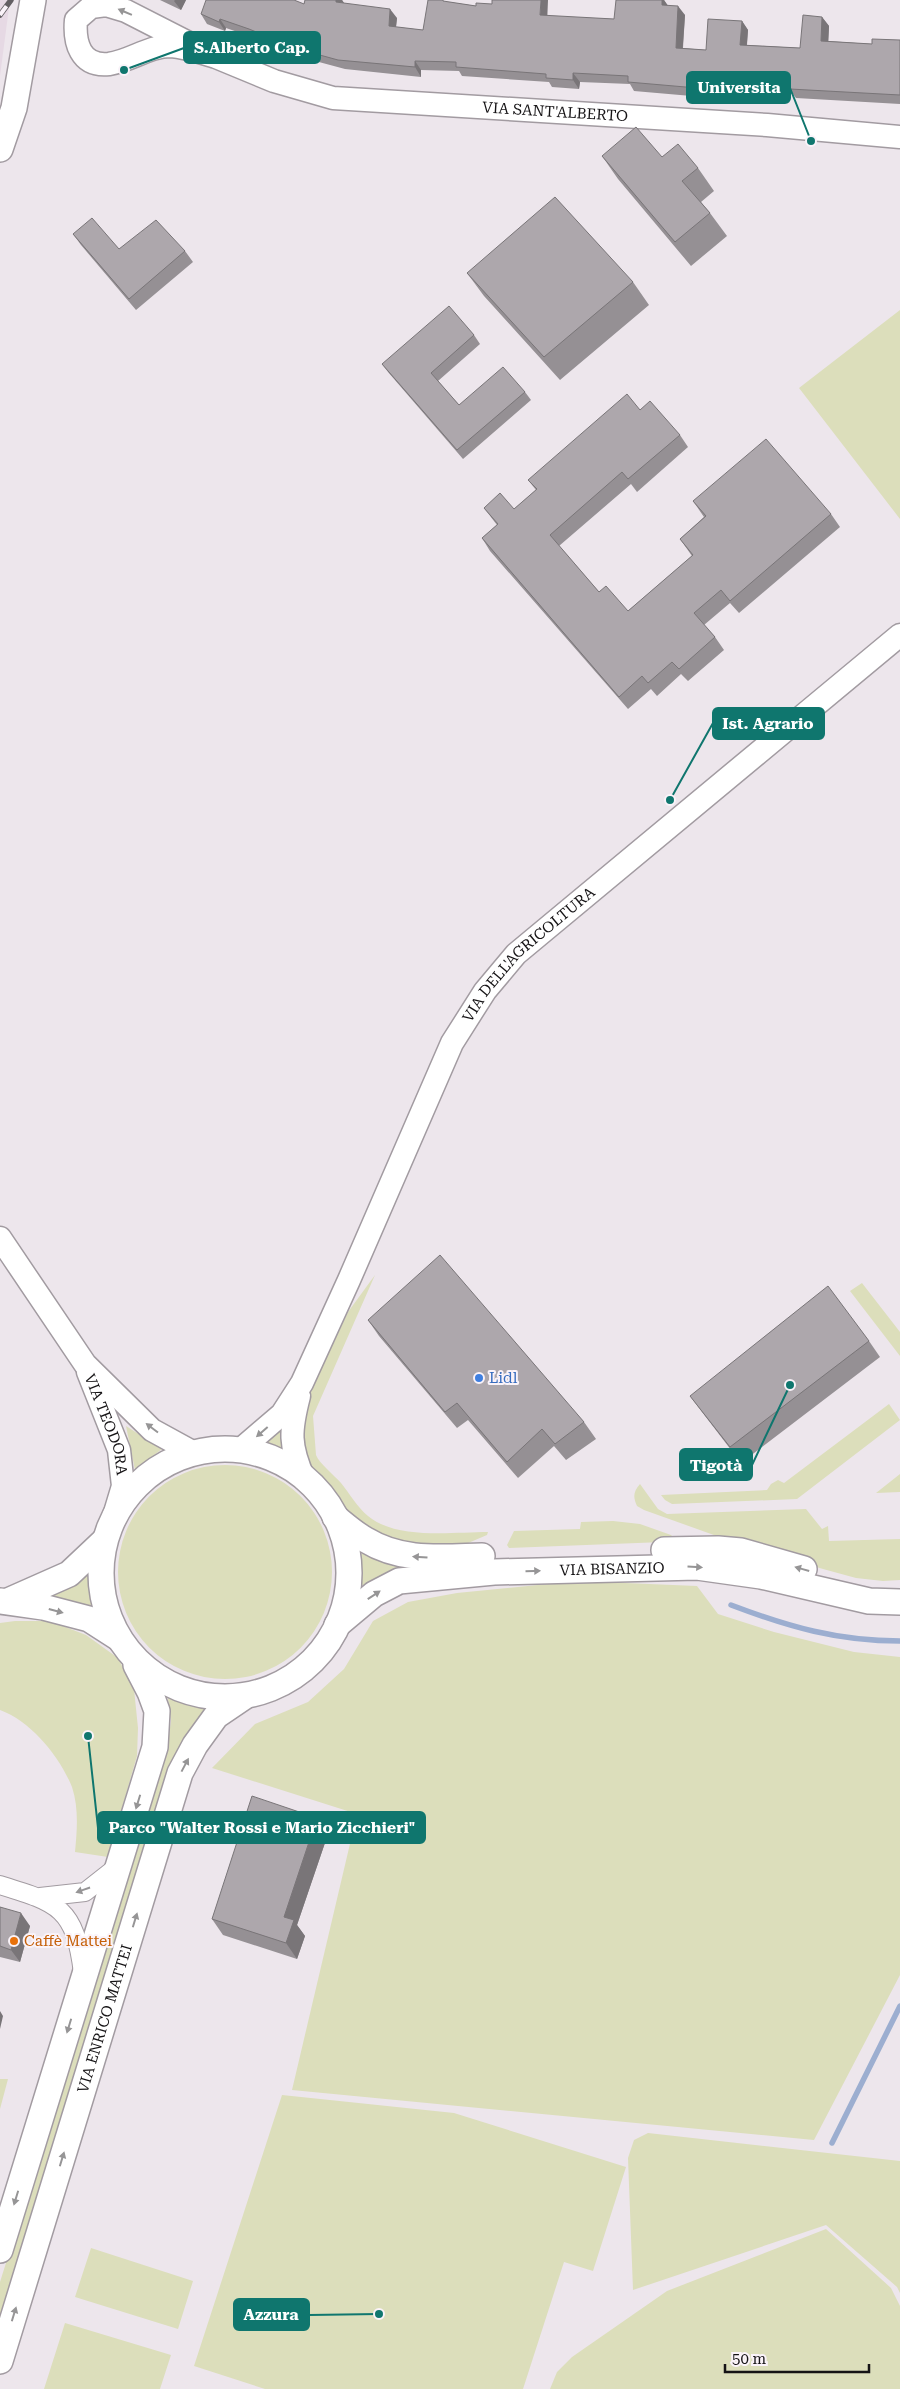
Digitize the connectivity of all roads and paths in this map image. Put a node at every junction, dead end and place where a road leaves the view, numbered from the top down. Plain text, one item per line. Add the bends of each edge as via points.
1 (33, 0) edge
2 (152, 25) junction
3 (146, 50) junction
4 (216, 57) junction
5 (900, 137) edge
6 (0, 149) edge
7 (900, 635) edge
8 (0, 1238) edge
9 (85, 1364) junction
10 (302, 1383) junction
11 (240, 1450) junction
12 (194, 1453) junction
13 (304, 1479) junction
14 (114, 1516) junction
15 (336, 1517) junction
16 (104, 1541) junction
17 (900, 1590) edge
18 (4, 1601) edge
19 (900, 1602) edge
20 (337, 1625) junction
21 (124, 1647) junction
22 (244, 1697) junction
23 (118, 1866) junction
24 (0, 1885) edge
25 (40, 1897) junction
26 (83, 1979) junction
27 (0, 2250) edge
28 (0, 2361) edge

1 - 6 main road via 14,108
2 - 3 street via 151,44
2 -> 3 street, VIA SANT'ALBERTO via 106,4 91,7 76,20 74,38 79,50 91,61 108,64
2 - 4 street, VIA SANT'ALBERTO
3 - 4 street, VIA SANT'ALBERTO via 171,46
4 - 5 street, VIA SANT'ALBERTO via 274,81 333,98 767,125
7 - 10 street, VIA DELL'AGRICOLTURA via 516,954 485,991 452,1043
8 - 9 street, VIA TEODORA
12 -> 9 street, VIA TEODORA via 152,1430
9 - 14 street, VIA TEODORA via 119,1450 123,1486
10 -> 11 street, VIA DELL'AGRICOLTURA via 282,1414
10 - 13 street, VIA DELL'AGRICOLTURA via 291,1434 294,1457
11 - 12 main road
11 - 13 main road via 269,1457 296,1471
12 - 14 main road via 147,1476
13 - 15 main road via 319,1492
14 - 16 main road
17 -> 15 main road, VIA BISANZIO via 852,1584 741,1551 718,1549 415,1557 394,1554 366,1540
15 - 20 main road via 346,1545 349,1574 345,1604
16 - 18 main road via 69,1574
16 - 21 main road via 100,1574 104,1607
18 -> 21 main road via 89,1620
20 -> 19 main road, VIA BISANZIO via 374,1594 400,1581 544,1570 697,1566 761,1576 869,1601
20 - 22 main road via 331,1638 308,1666 279,1686
21 - 22 main road via 164,1683 203,1697
21 -> 23 main road via 157,1711 155,1747
28 -> 22 main road, VIA ENRICO MATTEI via 180,1774 195,1745 216,1716
23 -> 25 street via 85,1892
23 - 26 main road
24 - 25 street
25 - 26 street via 62,1912 75,1930
26 -> 27 main road

